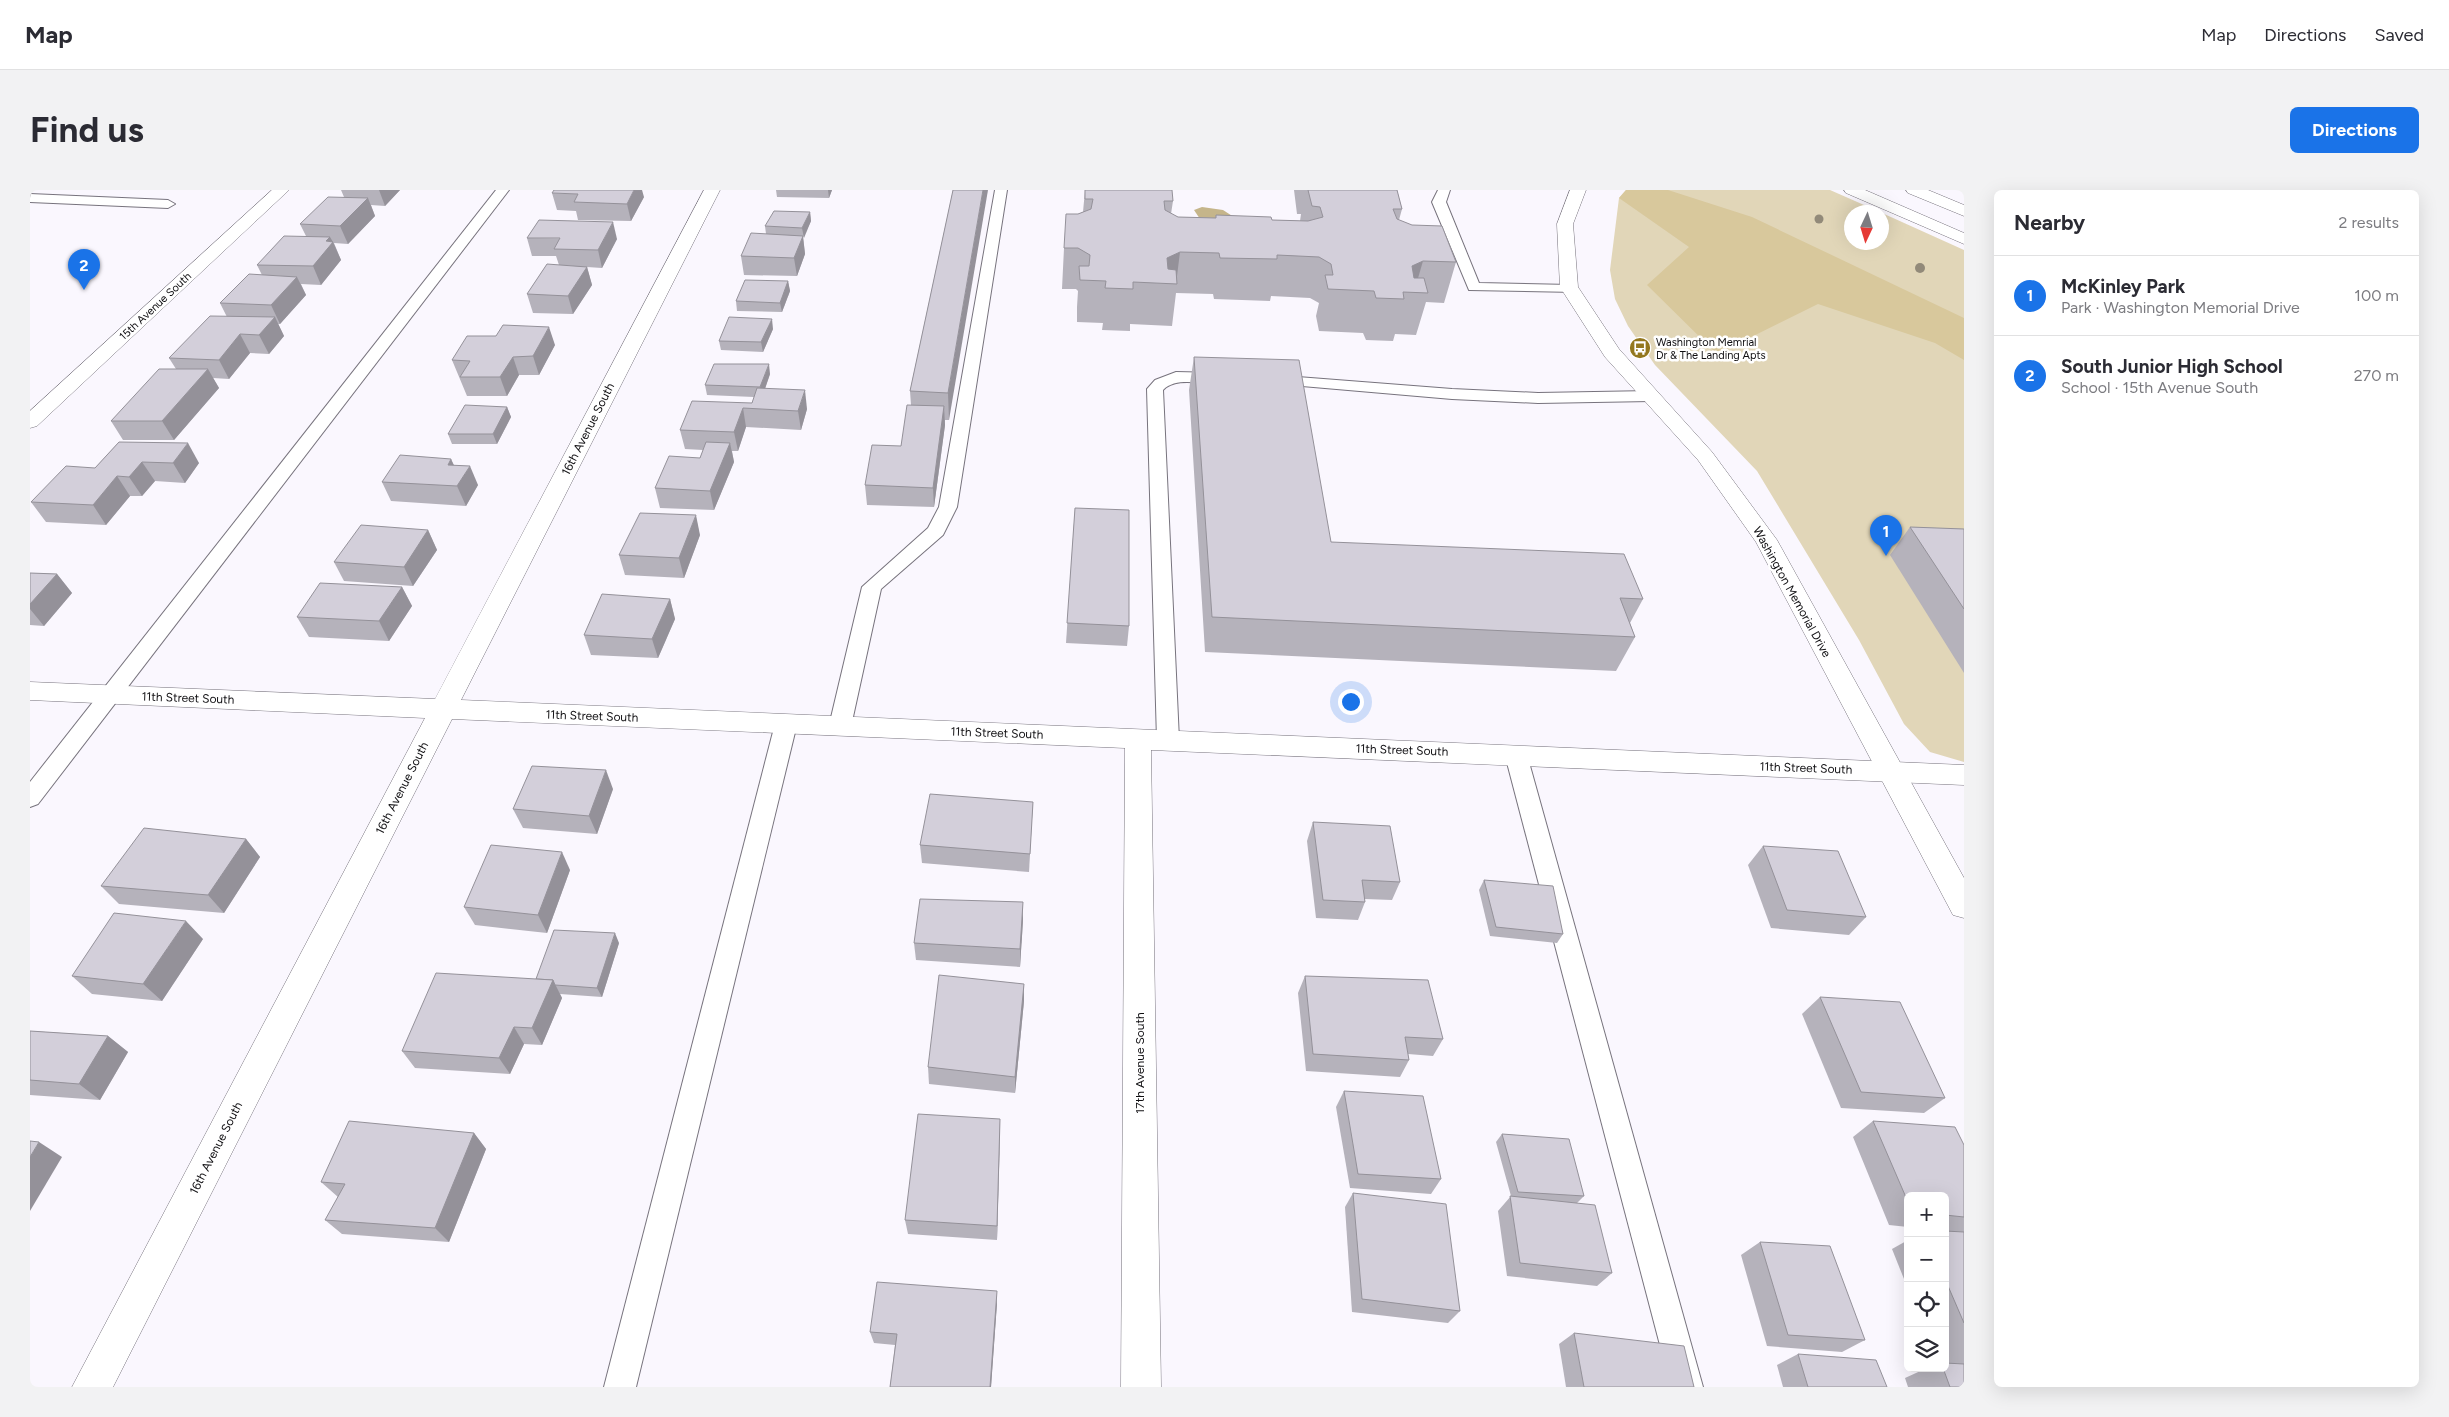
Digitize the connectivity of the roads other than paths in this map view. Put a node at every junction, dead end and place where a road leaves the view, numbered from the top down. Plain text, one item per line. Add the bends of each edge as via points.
1 (125, 190) edge
2 (280, 190) edge
3 (503, 190) edge
4 (712, 190) edge
5 (1001, 190) edge
6 (1444, 190) edge
7 (1578, 190) edge
8 (1852, 190) edge
9 (1914, 190) edge
10 (30, 198) edge
11 (111, 201) junction
12 (168, 204) dead end
13 (1964, 211) edge
14 (1964, 239) edge
15 (1571, 289) junction
16 (1234, 379) edge
17 (1254, 379) edge
18 (1651, 396) junction
19 (30, 422) edge
20 (30, 692) edge
21 (110, 695) junction
22 (443, 709) junction
23 (786, 724) junction
24 (840, 726) junction
25 (1153, 740) junction
26 (1516, 755) junction
27 (1890, 772) junction
28 (1964, 775) edge
29 (30, 798) edge
30 (1964, 906) edge
31 (92, 1387) edge
32 (620, 1387) edge
33 (1141, 1387) edge
34 (1687, 1387) edge

1 - 11 lane
2 - 19 street, 15th Avenue South
3 - 21 lane
4 - 22 street, 16th Avenue South
5 - 24 lane via 948,507 936,531 872,587
6 - 15 lane via 1439,202 1474,287
7 - 15 street, Washington Memorial Drive via 1565,224
8 - 14 street
9 - 13 street
10 - 11 lane
11 - 12 lane
15 - 18 street, Washington Memorial Drive via 1612,353
16 - 25 lane via 1167,378 1155,389
17 - 18 lane via 1348,388 1538,398
18 - 27 street, Washington Memorial Drive via 1704,456 1766,540
20 - 21 street, 11th Street South
21 - 22 street, 11th Street South
21 - 29 lane
22 - 23 street, 11th Street South
22 - 31 street, 16th Avenue South
23 - 24 street, 11th Street South
23 - 32 lane
24 - 25 street, 11th Street South
25 - 26 street, 11th Street South
25 - 33 street, 17th Avenue South
26 - 27 street, 11th Street South
26 - 34 lane
27 - 28 street, 11th Street South
27 - 30 street, Washington Memorial Drive

